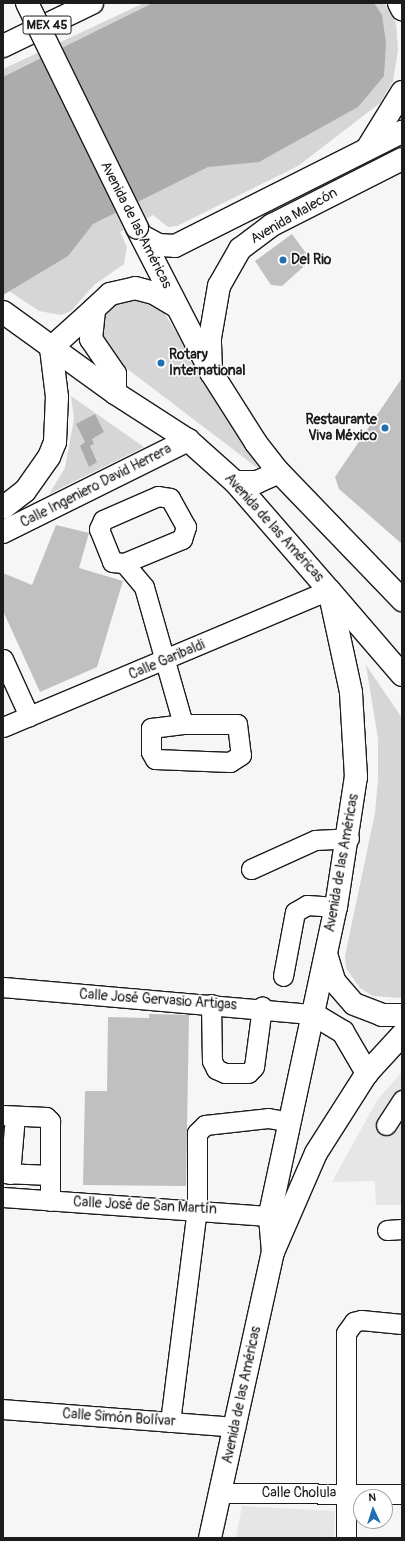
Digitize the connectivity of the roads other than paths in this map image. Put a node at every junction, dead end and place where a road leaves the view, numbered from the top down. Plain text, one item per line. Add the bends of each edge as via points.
1 (27, 3) edge
2 (92, 3) edge
3 (399, 3) edge
4 (402, 9) edge
5 (3, 46) edge
6 (402, 92) edge
7 (402, 132) edge
8 (367, 149) junction
9 (402, 159) edge
10 (139, 232) junction
11 (177, 307) junction
12 (94, 308) junction
13 (10, 317) edge
14 (51, 348) junction
15 (211, 372) junction
16 (115, 393) junction
17 (188, 440) junction
18 (279, 472) junction
19 (235, 482) junction
20 (3, 508) edge
21 (3, 532) edge
22 (124, 563) junction
23 (329, 590) junction
24 (402, 600) edge
25 (3, 659) edge
26 (167, 661) junction
27 (402, 675) edge
28 (29, 716) junction
29 (183, 724) junction
30 (3, 727) edge
31 (349, 838) junction
32 (251, 869) dead end
33 (336, 907) junction
34 (326, 952) junction
35 (283, 976) dead end
36 (3, 987) edge
37 (211, 1004) junction
38 (262, 1007) junction
39 (313, 1014) junction
40 (402, 1015) edge
41 (402, 1035) edge
42 (367, 1073) junction
43 (402, 1100) edge
44 (9, 1116) edge
45 (290, 1122) junction
46 (386, 1125) dead end
47 (7, 1173) edge
48 (50, 1175) junction
49 (3, 1197) edge
50 (50, 1201) junction
51 (197, 1208) junction
52 (278, 1216) junction
53 (402, 1324) edge
54 (3, 1409) edge
55 (170, 1422) junction
56 (235, 1427) junction
57 (220, 1493) junction
58 (347, 1493) junction
59 (402, 1494) edge
60 (210, 1538) edge
61 (346, 1538) edge

1 - 10 main road, Avenida de las Américas, bridge
2 - 5 main road, MEX 45
3 - 4 main road
6 - 8 main road
7 - 8 main road, Avenida Malecón
8 - 10 main road, Avenida Malecón via 175,246 158,245
9 - 15 main road, Avenida Malecón via 272,225 240,249 219,286 210,338
10 - 11 main road, Avenida de las Américas
11 - 12 main road via 154,293 135,288 110,294
11 - 15 main road, Avenida de las Américas
12 - 14 main road
12 - 16 main road via 91,340 115,374
13 - 14 main road, Avenida de las Américas
14 - 16 main road, Avenida de las Américas
14 - 20 main road, Calle Ingeniero David Herrera via 57,397 55,442 49,457 25,491
15 - 18 main road, Avenida de las Américas via 227,401
16 - 17 main road, Avenida de las Américas
17 - 19 main road, Avenida de las Américas
17 - 21 main road, Calle Ingeniero David Herrera
18 - 19 main road via 257,482
18 - 24 main road, Avenida de las Américas
19 - 23 main road, Avenida de las Américas
22 - 22 street via 112,562 99,534 103,520 158,496 170,498 186,527 182,540
22 - 26 street via 144,587
23 - 26 street, Calle Garibaldi
23 - 27 main road
23 - 31 main road, Avenida de las Américas via 351,692 355,729 356,777
25 - 28 street
26 - 28 street, Calle Garibaldi
26 - 29 street
28 - 30 street, Calle Garibaldi
29 - 29 street via 151,728 150,746 156,759 230,762 241,755 237,724
31 - 32 street via 315,840
31 - 33 main road, Avenida de las Américas
33 - 34 main road, Avenida de las Américas
33 - 35 street via 307,905 295,912
34 - 39 main road, Avenida de las Américas
34 - 40 main road via 334,981 354,1004 382,1015
36 - 37 street, Calle José Gervasio Artigas
37 - 38 street, Calle José Gervasio Artigas
37 - 38 street via 212,1061 216,1069 225,1073 248,1072 254,1067
38 - 39 street, Calle José Gervasio Artigas
39 - 42 main road via 343,1032
39 - 45 main road, Avenida de las Américas
41 - 42 main road, Avenida de las Américas
42 - 52 main road, Avenida de las Américas
43 - 46 street
44 - 47 street
44 - 48 street via 46,1117 50,1121
45 - 51 street via 268,1118 200,1128 197,1133
45 - 52 main road, Avenida de las Américas
47 - 48 street
48 - 50 street
49 - 50 street, Calle José de San Martín
50 - 51 street, Calle José de San Martín
51 - 52 street, Calle José de San Martín
51 - 55 street
52 - 56 main road, Avenida de las Américas via 273,1252
53 - 58 street via 361,1320 354,1322 346,1333
54 - 55 street, Calle Simón Bolívar
55 - 56 street, Calle Simón Bolívar
56 - 57 main road, Avenida de las Américas
57 - 58 street, Calle Cholula
57 - 60 main road, Avenida de las Américas
58 - 59 street, Calle Cholula
58 - 61 street

